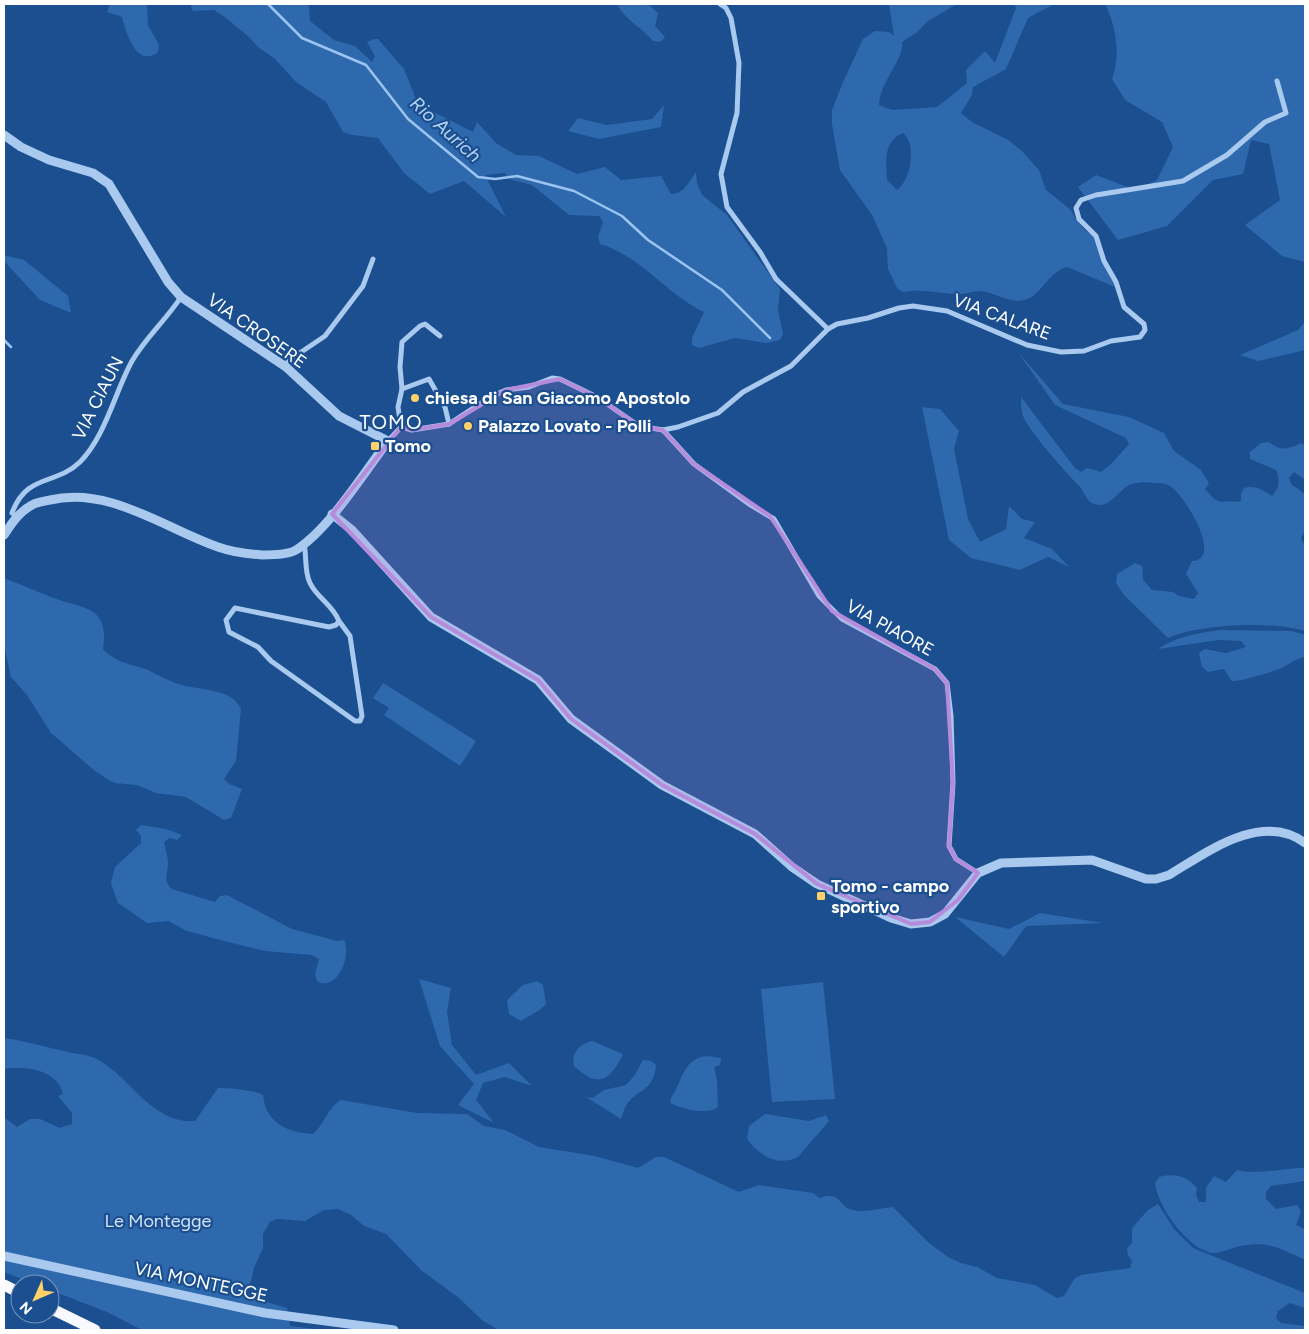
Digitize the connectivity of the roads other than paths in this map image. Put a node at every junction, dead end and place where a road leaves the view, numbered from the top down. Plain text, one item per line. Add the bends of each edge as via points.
1 (723, 5) edge
2 (1277, 81) dead end
3 (4, 135) edge
4 (373, 259) dead end
5 (181, 297) junction
6 (828, 329) junction
7 (440, 336) dead end
8 (282, 365) junction
9 (402, 389) junction
10 (449, 424) junction
11 (401, 427) junction
12 (663, 430) junction
13 (388, 441) junction
14 (332, 514) junction
15 (16, 516) junction
16 (4, 535) edge
17 (304, 543) junction
18 (339, 621) junction
19 (1305, 843) edge
20 (978, 873) junction
21 (4, 1256) edge
22 (60, 1313) edge
23 (95, 1330) edge
24 (394, 1330) edge

1 - 6 street via 731,18 739,84 737,113 721,174 727,207 776,279
2 - 6 street, VIA CALARE via 1286,112 1265,122 1227,155 1183,181 1096,195 1081,200 1076,208 1079,219 1096,236 1124,307 1144,324 1145,330 1140,337 1111,341 1084,351 1061,352 1027,345 947,311 913,306 845,321
3 - 5 street, VIA CROSERE via 21,147 49,160 93,173 109,184 168,282
4 - 8 street via 363,286 325,336
5 - 8 street, VIA CROSERE
5 - 15 street, VIA CIAUN via 134,358 105,424 80,462 25,490 12,513
6 - 12 street via 791,366 743,392 718,413 692,424
7 - 9 street via 425,324 406,336 402,342 400,367
8 - 13 street, VIA CROSERE via 339,416
9 - 10 street via 429,379 445,406
9 - 11 street via 398,412
10 - 11 street via 412,430
10 - 12 street via 490,397 552,378 597,397 639,426
11 - 13 street
12 - 20 street, VIA PIAORE via 694,464 774,519 819,596 832,611 935,669 947,683 953,783 949,846 956,859
13 - 14 street
14 - 17 street
14 - 20 street via 352,530 431,618 538,680 571,719 662,784 755,834 817,884 911,924 930,922 945,914
15 - 16 street
15 - 17 street via 33,503 66,496 103,500 218,547 246,554 294,551
17 - 18 street via 306,571 311,585 330,604
18 - 18 street via 329,627 234,608 226,620 229,632 258,647 271,661 355,721 360,721 362,716 350,636
19 - 20 street via 1289,834 1260,831 1243,834 1156,879 1140,878 1092,860 1001,863
21 - 24 street, VIA MONTEGGE via 266,1313
22 - 23 highway

